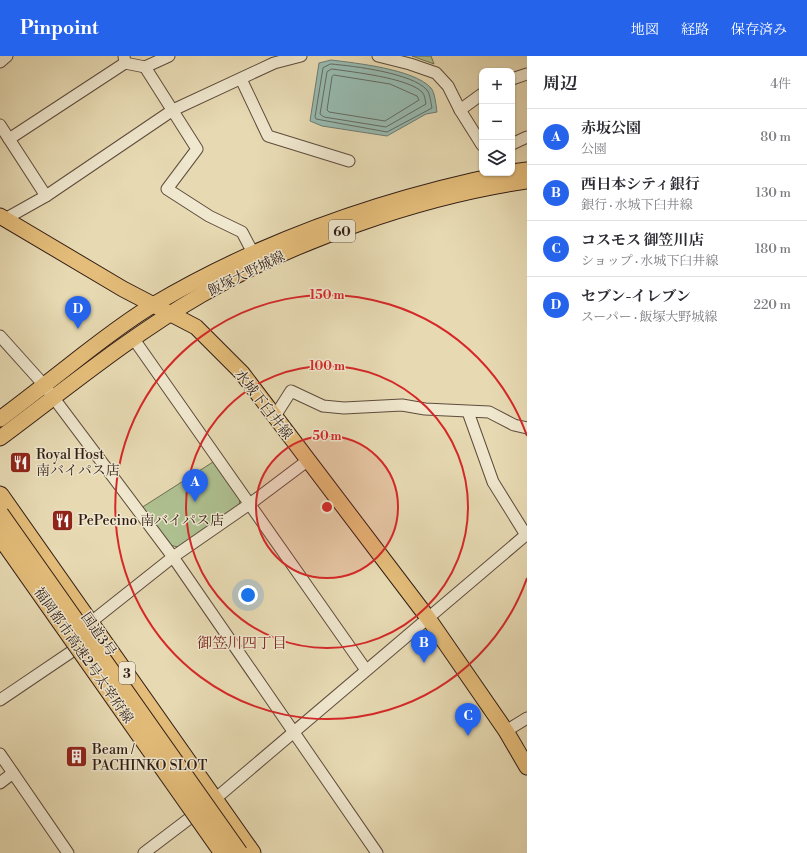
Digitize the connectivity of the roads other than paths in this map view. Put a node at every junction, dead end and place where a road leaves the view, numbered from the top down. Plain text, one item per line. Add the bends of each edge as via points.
1 (7, 56) edge
2 (169, 56) edge
3 (301, 56) edge
4 (378, 56) edge
5 (124, 59) edge
6 (271, 60) edge
7 (0, 62) edge
8 (145, 67) junction
9 (527, 74) edge
10 (515, 78) edge
11 (240, 79) junction
12 (479, 96) edge
13 (173, 110) junction
14 (460, 110) junction
15 (0, 125) edge
16 (527, 137) edge
17 (9, 139) junction
18 (479, 140) edge
19 (515, 143) edge
20 (349, 161) dead end
21 (527, 170) edge
22 (515, 172) edge
23 (493, 176) edge
24 (527, 181) edge
25 (46, 196) junction
26 (3, 217) edge
27 (252, 253) junction
28 (152, 305) junction
29 (170, 314) junction
30 (0, 336) edge
31 (133, 338) junction
32 (44, 385) junction
33 (54, 398) junction
34 (468, 412) junction
35 (275, 416) junction
36 (0, 419) edge
37 (527, 428) edge
38 (0, 438) edge
39 (307, 461) junction
40 (0, 494) edge
41 (251, 504) junction
42 (0, 514) edge
43 (526, 535) edge
44 (0, 536) edge
45 (0, 548) edge
46 (173, 557) junction
47 (428, 618) junction
48 (91, 622) junction
49 (74, 650) junction
50 (366, 670) junction
51 (0, 700) edge
52 (527, 718) edge
53 (292, 732) junction
54 (506, 732) junction
55 (0, 754) edge
56 (527, 767) edge
57 (13, 773) junction
58 (0, 783) edge
59 (215, 800) junction
60 (192, 818) junction
61 (68, 853) edge
62 (144, 853) edge
63 (216, 853) edge
64 (223, 853) edge
65 (239, 853) edge
66 (252, 853) edge
67 (377, 853) edge

1 - 7 street
2 - 8 street
3 - 6 street
4 - 14 street via 436,73 448,86
5 - 8 street
5 - 17 street
6 - 11 street
8 - 13 street
9 - 10 street
11 - 13 street
11 - 20 street via 268,136
12 - 14 street
13 - 25 street
13 - 27 street via 197,149 167,189 209,216 242,232
14 - 18 street
15 - 17 street
16 - 19 street
17 - 25 street
21 - 22 main road
23 - 27 main road, 飯塚大野城線 / 60 via 385,203 336,219
24 - 29 main road, 飯塚大野城線 / 60 via 388,214 322,238 251,268
25 - 26 street
26 - 28 main road, 水城下臼井線
27 - 28 main road, 飯塚大野城線 / 60
28 - 29 main road, 水城下臼井線
28 - 32 main road, 飯塚大野城線 / 60
29 - 31 main road, 飯塚大野城線 / 60
29 - 35 main road, 水城下臼井線 via 196,327 242,373
30 - 32 street
31 - 33 main road, 飯塚大野城線 / 60
31 - 41 street
32 - 33 street
32 - 36 main road, 飯塚大野城線 / 60
33 - 38 main road, 飯塚大野城線 / 60
33 - 46 street
34 - 35 street via 402,405 344,408 323,406 291,391
34 - 37 street via 489,412 514,426
34 - 43 street via 493,482
35 - 39 main road, 水城下臼井線
39 - 41 street
39 - 47 main road, 水城下臼井線
40 - 48 highway, 国道3号 / 3
41 - 46 street
41 - 50 street
42 - 65 highway, 福岡都市高速2号太宰府線, bridge
43 - 47 street
44 - 64 highway, 福岡都市高速2号太宰府線, bridge
45 - 49 highway, 3
46 - 48 street
46 - 53 street
47 - 50 street
47 - 54 main road, 水城下臼井線
48 - 59 highway, 国道3号 / 3
49 - 51 street
49 - 60 highway, 3
50 - 53 street
52 - 54 street
53 - 59 street
53 - 67 street
54 - 56 main road, 水城下臼井線
55 - 57 street
57 - 58 street
57 - 61 street
59 - 60 street
59 - 66 highway, 国道3号 / 3
60 - 62 street
60 - 63 highway, 3

